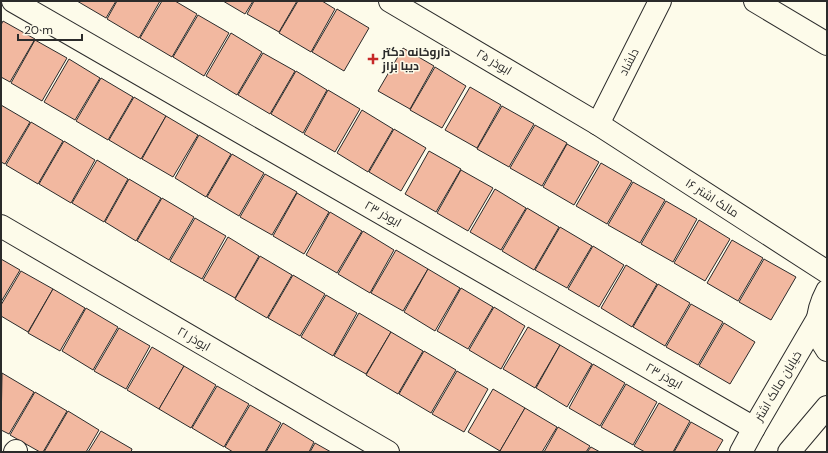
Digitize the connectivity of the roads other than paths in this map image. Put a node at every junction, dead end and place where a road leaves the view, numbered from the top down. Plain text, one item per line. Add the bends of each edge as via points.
1 (13, 1) edge
2 (390, 1) edge
3 (660, 1) edge
4 (755, 1) edge
5 (827, 44) edge
6 (598, 124) junction
7 (1, 226) edge
8 (827, 272) edge
9 (827, 291) edge
10 (817, 320) junction
11 (827, 350) edge
12 (827, 407) edge
13 (754, 428) junction
14 (388, 452) edge
15 (741, 452) edge
16 (789, 452) edge

1 - 13 street, ابوذر ۲۳
2 - 6 street, ابوذر ۲۵
3 - 6 street, دلشاد
4 - 5 street
6 - 8 street, مالک اشتر ۱۶
7 - 14 street, ابوذر ۲۱
9 - 10 street via 820,304
10 - 11 street via 819,335
10 - 13 street, خیابان مالک اشتر
12 - 16 street
13 - 15 street, خیابان مالک اشتر

